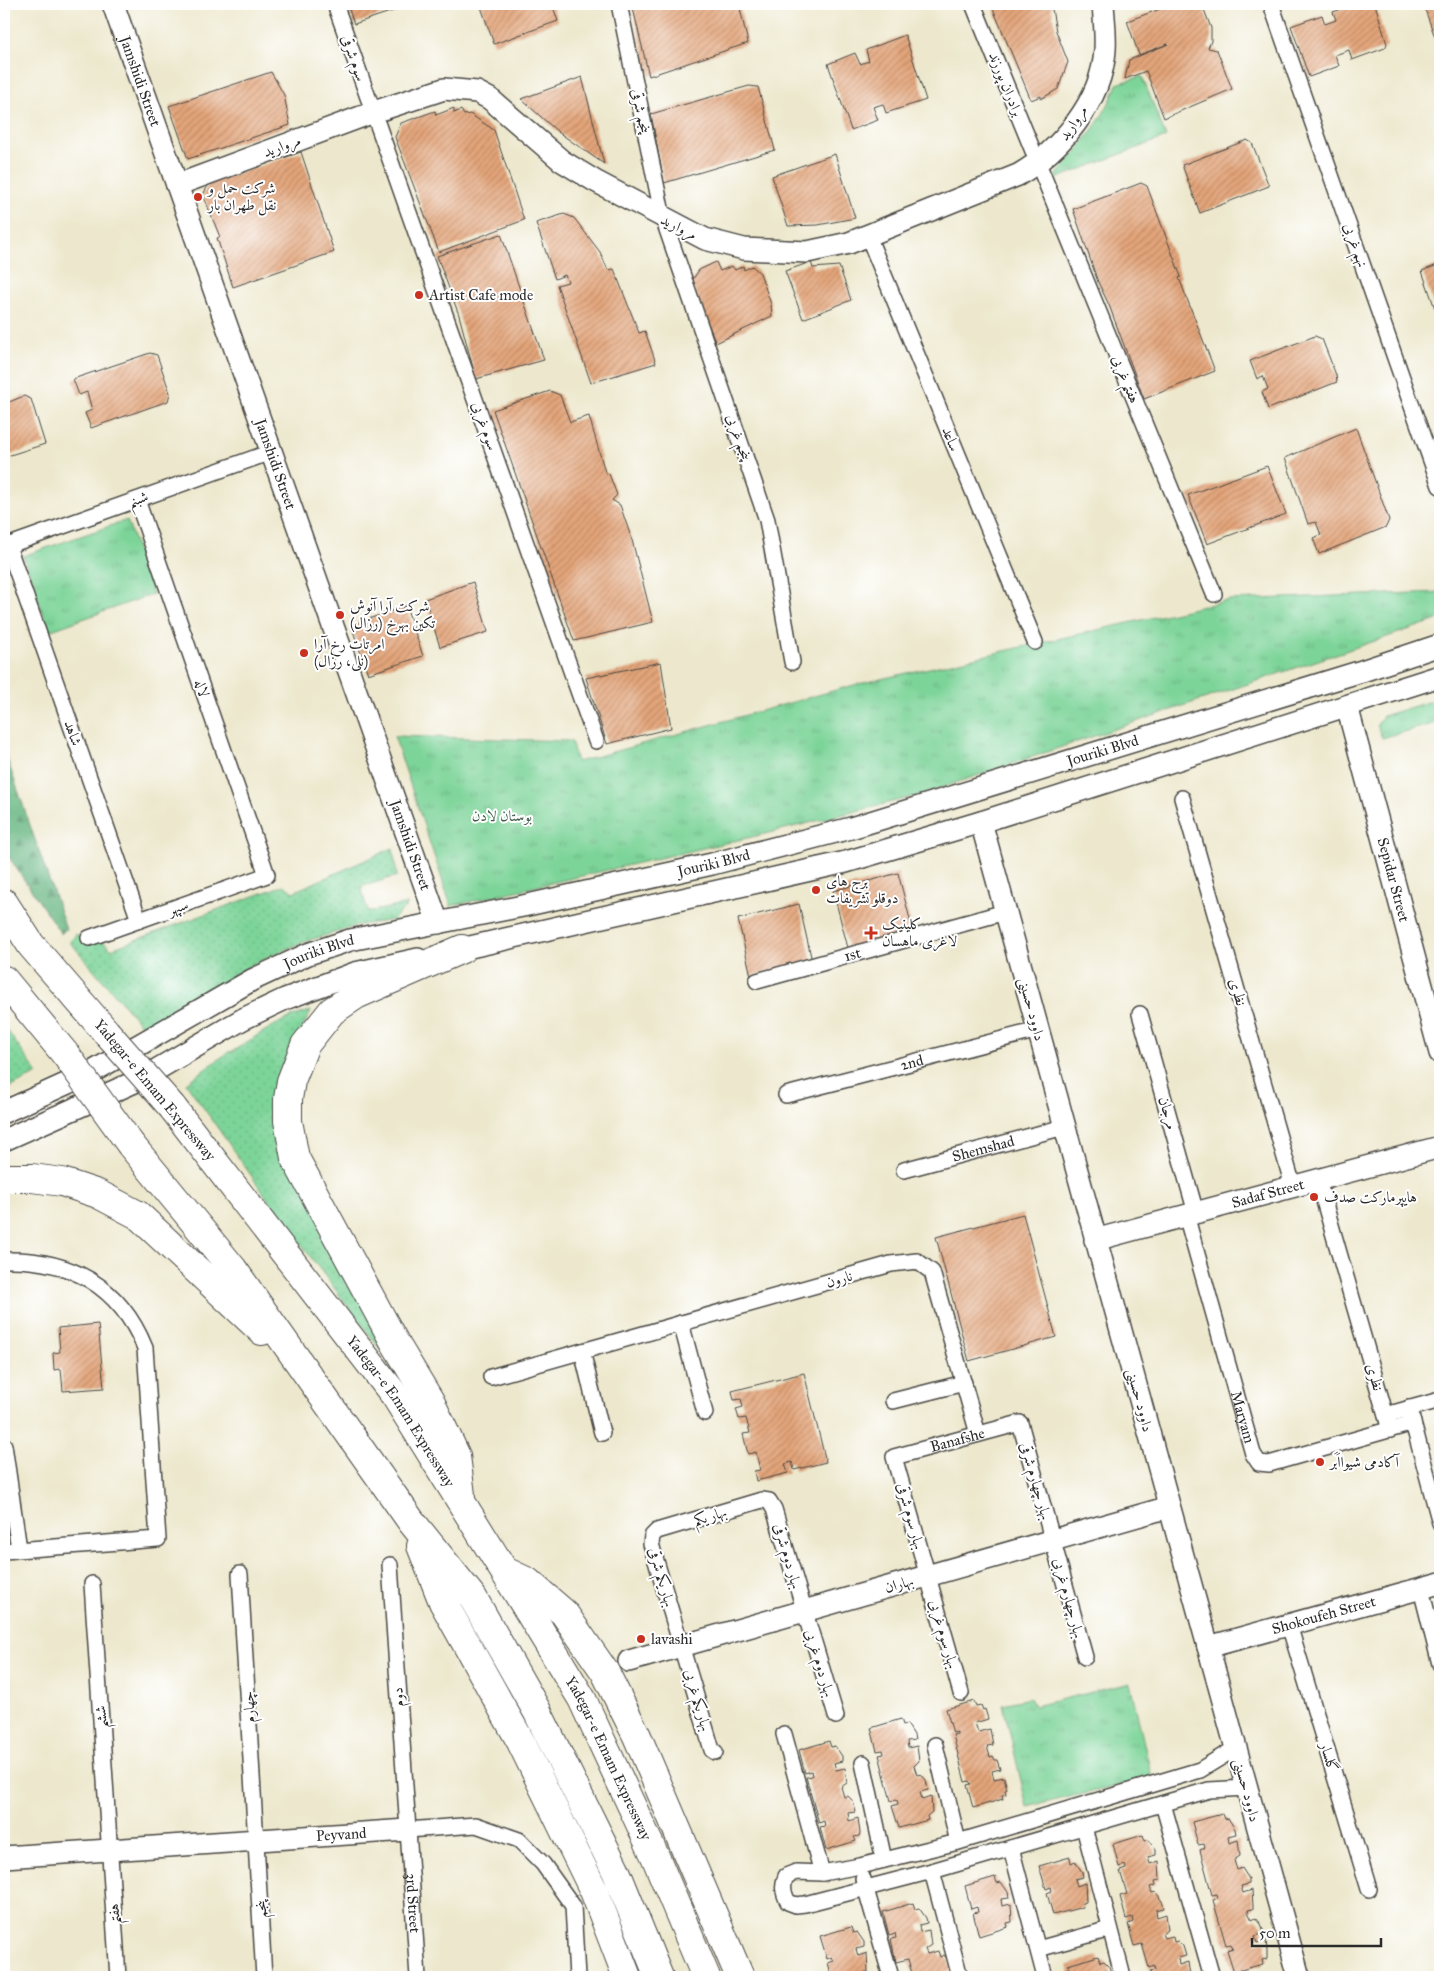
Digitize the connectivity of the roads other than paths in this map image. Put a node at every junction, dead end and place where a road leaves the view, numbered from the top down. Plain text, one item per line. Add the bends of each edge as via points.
1 (113, 4) edge
2 (335, 4) edge
3 (619, 4) edge
4 (973, 4) edge
5 (1103, 4) edge
6 (1271, 4) edge
7 (374, 112) junction
8 (1038, 163) junction
9 (177, 184) junction
10 (663, 218) junction
11 (868, 236) junction
12 (271, 452) junction
13 (1440, 486) edge
14 (137, 500) junction
15 (6, 546) edge
16 (1214, 594) dead end
17 (1035, 642) dead end
18 (1440, 645) edge
19 (792, 662) dead end
20 (1440, 676) edge
21 (1347, 706) junction
22 (596, 741) dead end
23 (1182, 798) dead end
24 (981, 822) junction
25 (851, 828) junction
26 (846, 862) junction
27 (267, 876) joint
28 (4, 903) edge
29 (1005, 912) junction
30 (139, 920) junction
31 (438, 923) junction
32 (88, 938) dead end
33 (462, 949) junction
34 (4, 980) edge
35 (756, 982) dead end
36 (1140, 1014) dead end
37 (1038, 1030) junction
38 (1440, 1053) edge
39 (786, 1095) dead end
40 (4, 1112) edge
41 (1064, 1127) junction
42 (4, 1140) edge
43 (1440, 1147) edge
44 (904, 1170) dead end
45 (4, 1178) edge
46 (1318, 1180) junction
47 (1293, 1186) junction
48 (1191, 1214) junction
49 (1095, 1240) junction
50 (4, 1260) edge
51 (680, 1323) junction
52 (582, 1351) junction
53 (300, 1367) junction
54 (491, 1377) dead end
55 (964, 1383) junction
56 (1440, 1400) edge
57 (893, 1402) dead end
58 (1409, 1408) junction
59 (704, 1413) dead end
60 (1386, 1415) junction
61 (1020, 1423) joint
62 (1413, 1423) junction
63 (1390, 1430) junction
64 (602, 1433) dead end
65 (978, 1434) junction
66 (4, 1445) edge
67 (894, 1457) joint
68 (769, 1502) joint
69 (462, 1503) junction
70 (1169, 1507) junction
71 (411, 1521) junction
72 (1440, 1523) edge
73 (652, 1536) joint
74 (1053, 1538) junction
75 (11, 1550) edge
76 (390, 1565) dead end
77 (504, 1570) junction
78 (240, 1574) dead end
79 (927, 1576) junction
80 (92, 1584) dead end
81 (1430, 1586) edge
82 (804, 1611) junction
83 (1289, 1625) junction
84 (682, 1646) junction
85 (1208, 1647) junction
86 (1086, 1657) dead end
87 (628, 1661) dead end
88 (1440, 1664) edge
89 (961, 1693) dead end
90 (836, 1716) dead end
91 (784, 1734) dead end
92 (935, 1746) dead end
93 (1236, 1748) junction
94 (715, 1752) dead end
95 (863, 1763) dead end
96 (1247, 1788) junction
97 (1162, 1804) junction
98 (1084, 1827) junction
99 (407, 1830) junction
100 (257, 1840) junction
101 (958, 1842) junction
102 (1011, 1848) junction
103 (109, 1850) junction
104 (4, 1857) edge
105 (884, 1860) junction
106 (860, 1866) junction
107 (932, 1870) junction
108 (822, 1873) junction
109 (865, 1888) junction
110 (1369, 1889) dead end
111 (1110, 1928) junction
112 (1038, 1949) junction
113 (118, 1977) edge
114 (264, 1977) edge
115 (418, 1977) edge
116 (577, 1977) edge
117 (627, 1977) edge
118 (659, 1977) edge
119 (706, 1977) edge
120 (740, 1977) edge
121 (891, 1977) edge
122 (960, 1977) edge
123 (1045, 1977) edge
124 (1123, 1977) edge
125 (1212, 1977) edge
126 (1299, 1977) edge

1 - 9 street, Jamshidi Street
2 - 7 street, سوم شرقی
3 - 10 street, پنجم شرقی
4 - 8 street, برادران پورزند
5 - 8 street, مروارید via 1105,51 1093,90 1058,146
6 - 13 street, نهم غربی
7 - 9 street, مروارید
7 - 10 street, مروارید via 444,89 477,92 504,110 562,161
7 - 22 street, سوم غربی
8 - 11 street, مروارید
8 - 16 street, هفتم غربی
9 - 12 street, Jamshidi Street
10 - 11 street, مروارید via 705,239 766,252 814,251
10 - 19 street, پنجم غربی via 767,520
11 - 17 street, ساعد
12 - 14 street, شبنم
12 - 31 street, Jamshidi Street
14 - 15 street, شبنم
14 - 27 street, لاله
15 - 30 street, شاهد
18 - 25 street, Jouriki Blvd
20 - 21 street, Jouriki Blvd
21 - 24 street, Jouriki Blvd
21 - 38 street, Sepidar Street
23 - 47 street, نظری
24 - 26 street, Jouriki Blvd
24 - 29 street, داوود حسینی
25 - 26 street
25 - 31 street, Jouriki Blvd via 712,864
26 - 33 street, Jouriki Blvd
27 - 30 street, سپهر
28 - 69 highway, Yadegar-e Emam Expressway, bridge via 31,944 172,1107 396,1397
29 - 35 street, 1st
29 - 37 street, داوود حسینی
30 - 32 street, سپهر
31 - 40 street, Jouriki Blvd via 350,940 308,954 214,1000 158,1036 92,1072
33 - 42 street, Jouriki Blvd via 355,972 285,999 139,1080
33 - 69 highway via 356,995 332,1011 305,1045 291,1081 288,1120 295,1158 394,1343 430,1401 456,1456
34 - 53 highway, bridge via 66,1055 131,1145 233,1269
36 - 48 street, مرجان
37 - 39 street, 2nd
37 - 41 street, داوود حسینی
41 - 44 street, Shemshad
41 - 49 street, داوود حسینی
43 - 46 street, Sadaf Street
45 - 53 highway via 62,1182 98,1194 138,1215
46 - 47 street, Sadaf Street
46 - 60 street, نظری
47 - 48 street, Sadaf Street
48 - 49 street, Sadaf Street
48 - 63 street, Maryam via 1253,1454 1259,1463 1269,1464
49 - 70 street, داوود حسینی
50 - 75 street via 26,1259 72,1270 120,1303 136,1326 145,1348 158,1539
51 - 52 street, نارون
51 - 55 street, نارون via 891,1264 916,1261 932,1272
51 - 59 street
52 - 54 street, نارون
52 - 64 street
53 - 71 highway
55 - 57 street
55 - 65 street, نارون
56 - 58 street
58 - 60 street
58 - 62 street
60 - 63 street, نظری
61 - 65 street, Banafshe
61 - 74 street, بهار چهارم شرقی
62 - 63 street, Maryam
62 - 72 street
65 - 67 street, Banafshe
66 - 75 street
67 - 79 street, بهار سوم شرقی
68 - 73 street, بهار یکم via 762,1500 657,1531
68 - 82 street, بهار دوم شرقی
69 - 77 highway, Yadegar-e Emam Expressway
70 - 74 street, بهاران
70 - 85 street, داوود حسینی
71 - 117 highway via 443,1602 521,1742 594,1891
71 - 118 highway via 473,1598 537,1711 616,1871
73 - 84 street, بهار یکم شرقی via 651,1544
74 - 79 street, بهاران
74 - 86 street, بهار چهارم غربی
76 - 99 street, دوم
77 - 119 highway, Yadegar-e Emam Expressway via 582,1700 655,1856
77 - 120 highway via 528,1582 564,1613 605,1672 637,1736
78 - 100 street, چهارم
79 - 82 street, بهاران
79 - 89 street, بهار سوم غربی
80 - 103 street, ششم
81 - 83 street, Shokoufeh Street
81 - 88 street
82 - 84 street, بهاران
82 - 90 street, بهار دوم غربی
83 - 85 street, Shokoufeh Street
83 - 110 street, گلسار
84 - 87 street, بهاران
84 - 94 street, بهار یکم غربی
85 - 93 street, داوود حسینی
91 - 108 street
92 - 101 street
93 - 96 street, داوود حسینی
93 - 101 street via 1200,1770
95 - 105 street
96 - 97 street via 1210,1790
96 - 126 street, داوود حسینی
97 - 98 street
97 - 125 street
98 - 102 street
98 - 111 street
99 - 100 street, Peyvand
99 - 115 street, 3rd Street
99 - 116 street, Peyvand via 476,1825 519,1840 543,1864 573,1906
100 - 103 street, Peyvand
100 - 114 street, پنجم
101 - 105 street
102 - 107 street
102 - 112 street
103 - 104 street, Peyvand
103 - 113 street, هفتم
105 - 106 street
106 - 108 street
106 - 109 street
107 - 109 street
107 - 122 street
108 - 109 street via 796,1872 786,1876 782,1884 788,1902 805,1904
109 - 121 street
111 - 112 street
111 - 124 street
112 - 123 street

